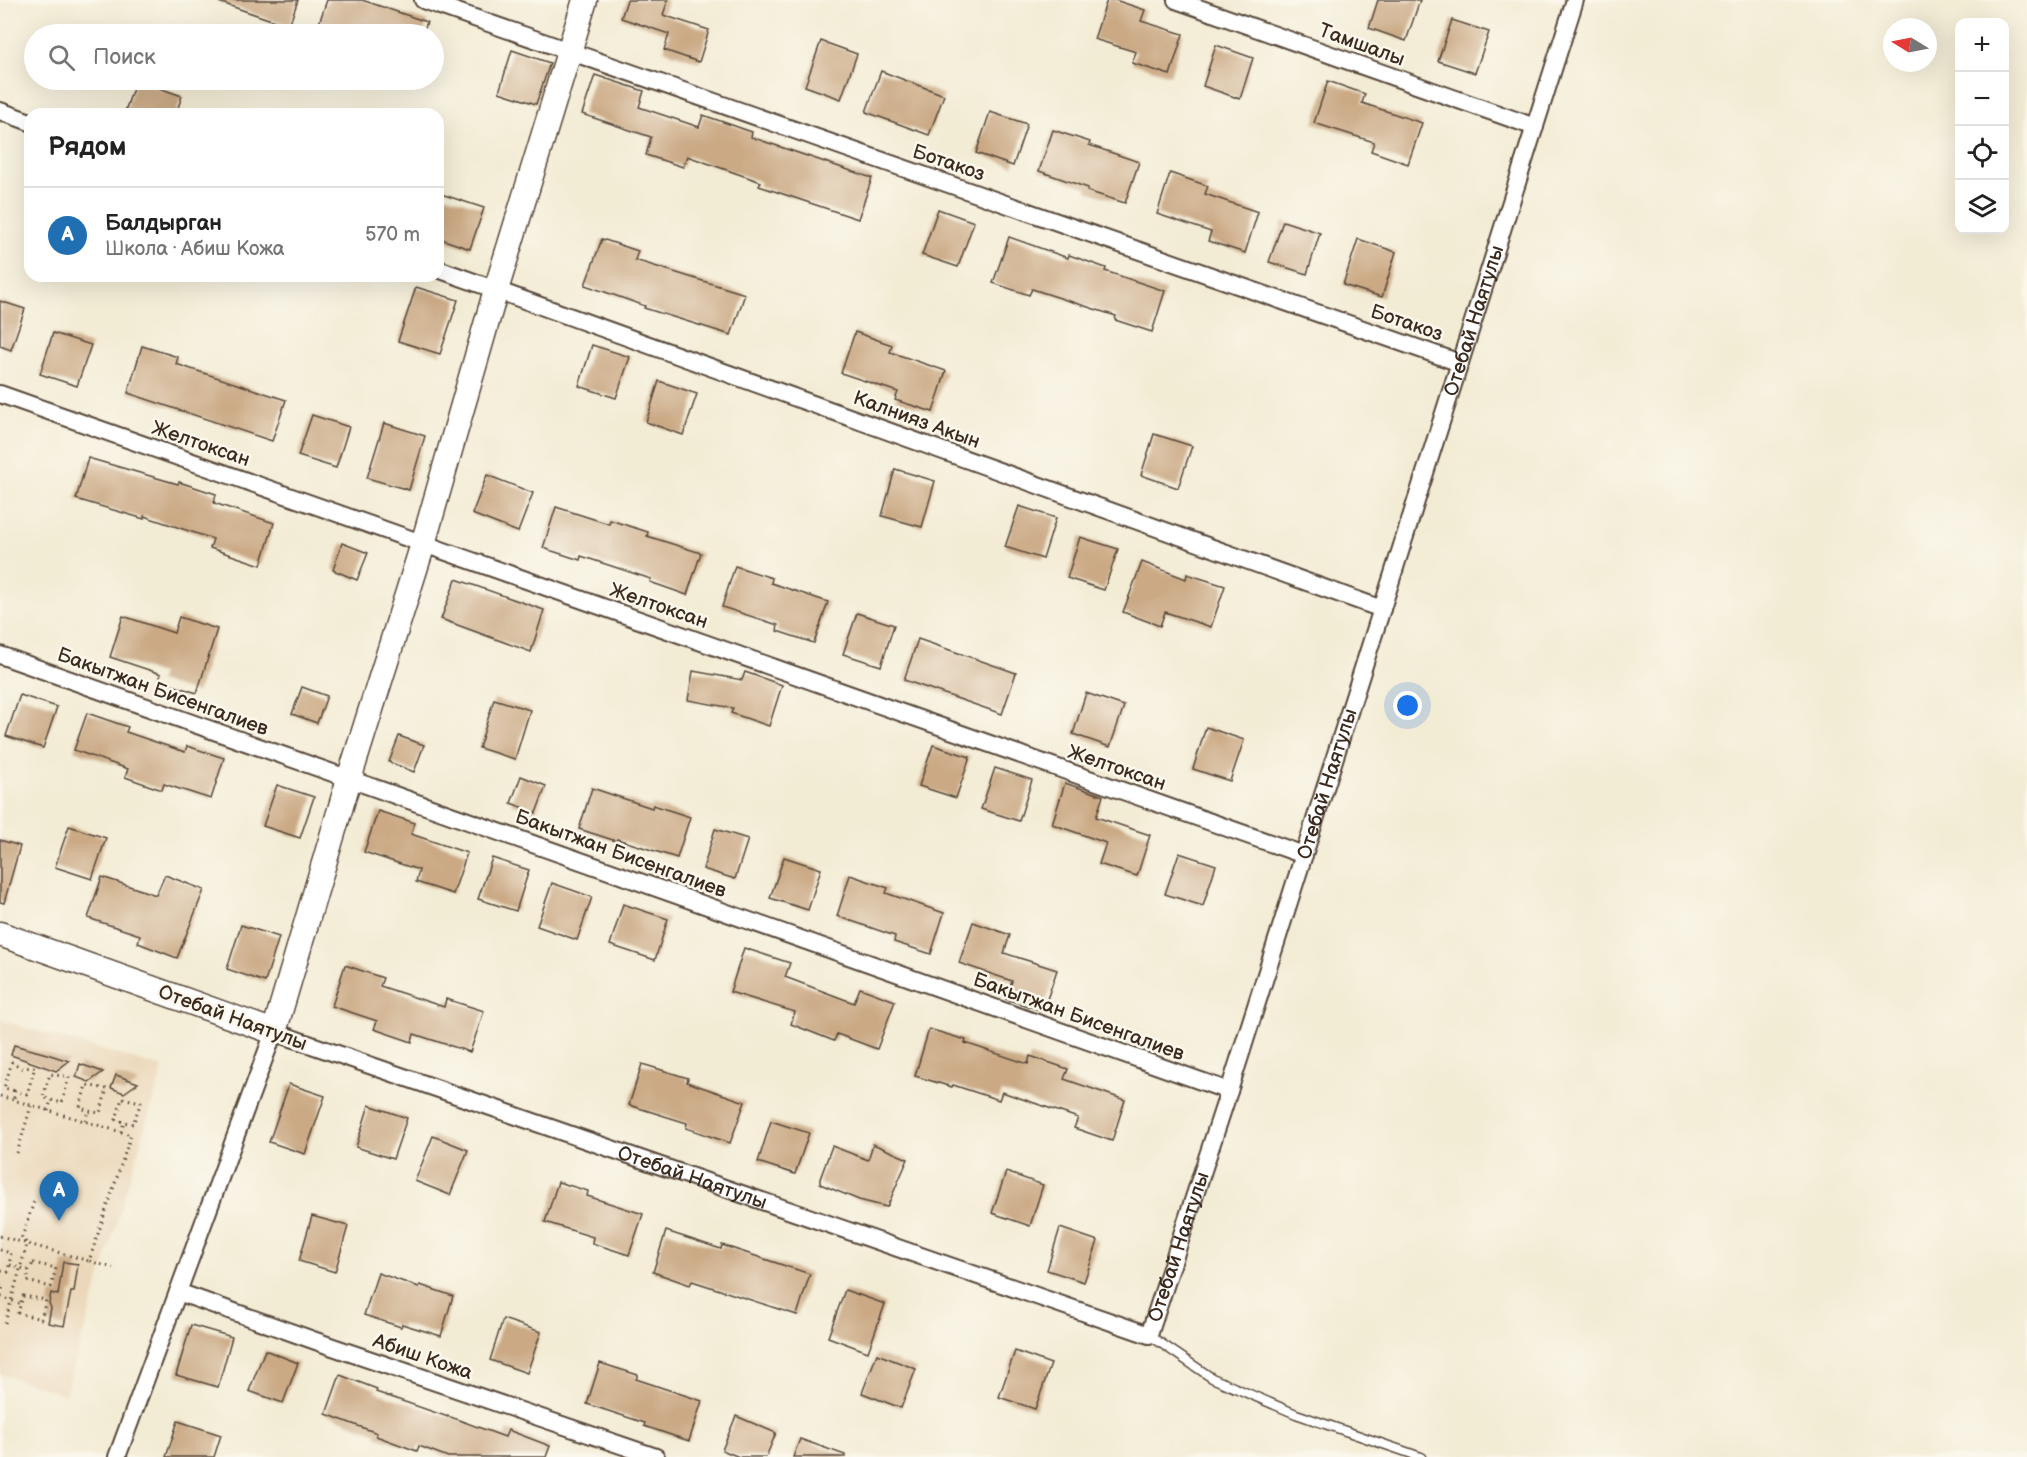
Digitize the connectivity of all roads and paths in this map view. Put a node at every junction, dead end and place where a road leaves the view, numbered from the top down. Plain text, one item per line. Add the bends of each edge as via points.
1 (423, 0) edge
2 (585, 0) edge
3 (1176, 0) edge
4 (1575, 0) edge
5 (568, 51) junction
6 (0, 111) edge
7 (24, 120) edge
8 (1534, 127) junction
9 (444, 271) edge
10 (496, 290) junction
11 (1460, 363) junction
12 (0, 394) edge
13 (423, 544) junction
14 (1382, 609) junction
15 (0, 655) edge
16 (349, 779) junction
17 (1304, 855) junction
18 (0, 934) edge
19 (274, 1032) junction
20 (15, 1091) junction
21 (1229, 1091) junction
22 (0, 1096) edge
23 (14, 1098) dead end
24 (51, 1100) junction
25 (32, 1106) junction
26 (48, 1111) junction
27 (88, 1111) junction
28 (85, 1122) junction
29 (124, 1122) junction
30 (121, 1132) junction
31 (17, 1153) dead end
32 (35, 1199) dead end
33 (0, 1236) edge
34 (27, 1244) junction
35 (0, 1250) edge
36 (89, 1260) junction
37 (10, 1265) junction
38 (20, 1268) junction
39 (113, 1268) dead end
40 (29, 1270) junction
41 (0, 1271) edge
42 (0, 1285) edge
43 (178, 1292) junction
44 (0, 1299) edge
45 (11, 1300) junction
46 (20, 1303) junction
47 (5, 1323) dead end
48 (1149, 1335) junction
49 (117, 1457) edge
50 (656, 1457) edge
51 (1421, 1457) edge

1 - 5 street, Ботакоз
2 - 5 street
3 - 8 street, Тамшалы
4 - 8 street, Отебай Наятулы
5 - 10 street
5 - 11 street, Ботакоз
6 - 7 street
8 - 11 street, Отебай Наятулы
9 - 10 street, Калнияз Акын
10 - 13 street
10 - 14 street, Калнияз Акын
11 - 14 street, Отебай Наятулы
12 - 13 street, Желтоксан
13 - 16 street
13 - 17 street, Желтоксан
14 - 17 street, Отебай Наятулы
15 - 16 street, Бакытжан Бисенгалиев
16 - 19 street
16 - 21 street, Бакытжан Бисенгалиев
17 - 21 street, Отебай Наятулы
18 - 19 street, Отебай Наятулы
19 - 43 street
19 - 48 street, Отебай Наятулы
20 - 20 path via 27,1094 35,1067 22,1068 12,1062 4,1088
20 - 23 path
21 - 48 street, Отебай Наятулы
22 - 25 path
24 - 24 path via 62,1103 69,1077 50,1074 43,1097
24 - 26 path
25 - 26 path
25 - 31 path
26 - 28 path
27 - 27 path via 100,1113 107,1089 86,1085 80,1107
27 - 28 path
28 - 30 path
29 - 29 path via 134,1124 141,1102 122,1098 116,1120
29 - 30 path
30 - 36 path via 131,1135
32 - 34 path via 22,1237
33 - 34 path
34 - 36 path
34 - 38 path
35 - 37 path via 11,1253
36 - 39 path
37 - 38 path
37 - 41 path via 8,1272
38 - 40 path
38 - 45 path
40 - 40 path via 27,1281 51,1287 56,1268 33,1263
42 - 44 path
43 - 49 street
43 - 50 street, Абиш Кожа
44 - 45 path
45 - 46 path
45 - 47 path
46 - 46 path via 18,1313 41,1319 46,1300 23,1296
48 - 51 lane via 1212,1377 1296,1414

